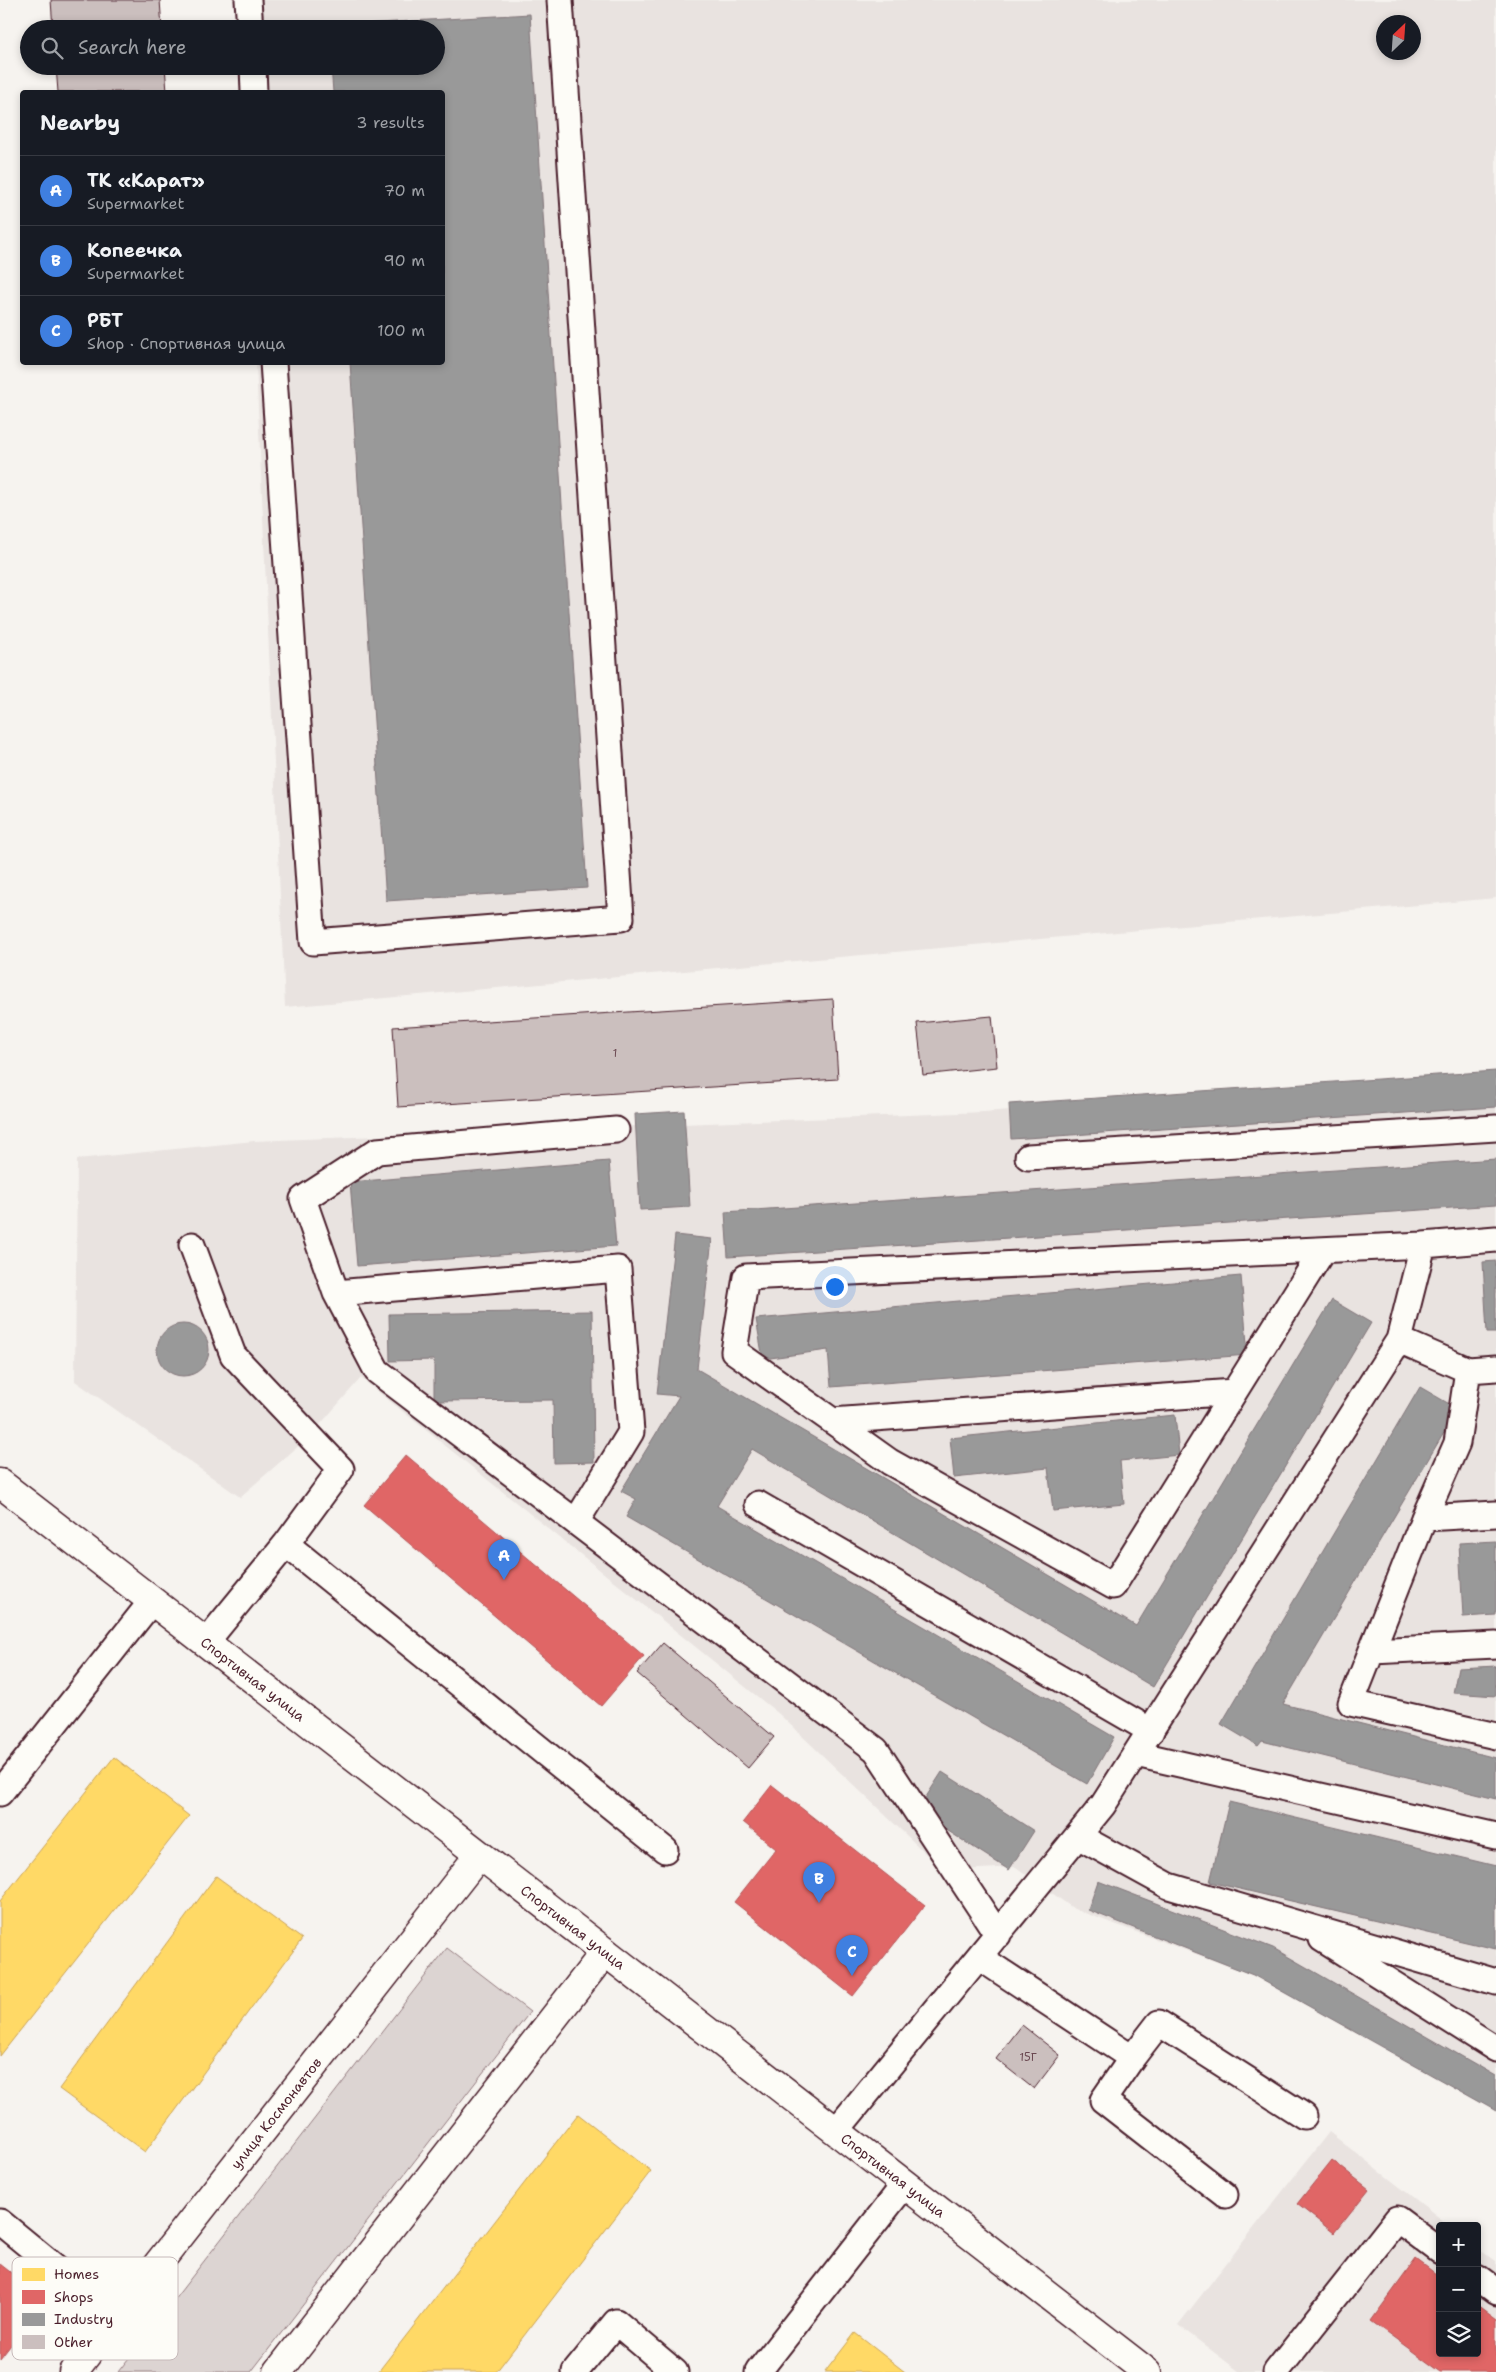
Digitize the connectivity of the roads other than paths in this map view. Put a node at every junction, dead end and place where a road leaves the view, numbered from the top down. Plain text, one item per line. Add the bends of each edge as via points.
1 (248, 0) edge
2 (560, 0) edge
3 (249, 20) edge
4 (253, 75) edge
5 (254, 90) edge
6 (273, 365) edge
7 (1496, 1128) edge
8 (616, 1130) dead end
9 (1028, 1157) dead end
10 (1496, 1239) edge
11 (192, 1245) dead end
12 (1422, 1245) junction
13 (1323, 1250) junction
14 (336, 1293) junction
15 (1399, 1340) junction
16 (1496, 1368) edge
17 (1468, 1370) junction
18 (1234, 1392) junction
19 (832, 1421) junction
20 (0, 1483) edge
21 (758, 1504) dead end
22 (1496, 1514) edge
23 (1424, 1518) junction
24 (576, 1522) junction
25 (286, 1544) junction
26 (152, 1600) junction
27 (206, 1642) junction
28 (1496, 1644) edge
29 (1372, 1651) junction
30 (1151, 1731) junction
31 (1496, 1736) edge
32 (1136, 1754) junction
33 (0, 1793) edge
34 (1078, 1836) junction
35 (1496, 1836) edge
36 (665, 1850) dead end
37 (479, 1855) junction
38 (1296, 1923) junction
39 (998, 1935) junction
40 (605, 1952) junction
41 (979, 1957) junction
42 (1496, 1982) edge
43 (1496, 2049) edge
44 (1132, 2058) junction
45 (1304, 2116) dead end
46 (836, 2131) junction
47 (905, 2184) junction
48 (1224, 2195) dead end
49 (0, 2222) edge
50 (1436, 2247) edge
51 (43, 2257) edge
52 (163, 2257) edge
53 (1481, 2281) edge
54 (1496, 2292) edge
55 (82, 2360) edge
56 (72, 2372) edge
57 (278, 2372) edge
58 (575, 2372) edge
59 (675, 2372) edge
60 (758, 2372) edge
61 (1147, 2372) edge
62 (1276, 2372) edge

1 - 3 lane
2 - 6 lane via 621,918 314,942
4 - 5 lane
7 - 9 lane
8 - 14 lane via 377,1151 303,1199
10 - 12 lane
11 - 25 lane via 233,1355 341,1468
12 - 13 lane
12 - 15 lane
13 - 18 lane
13 - 19 lane via 746,1277 734,1351
14 - 24 lane via 377,1371
14 - 24 lane via 618,1269 631,1432
15 - 17 lane
15 - 30 lane
16 - 17 lane
17 - 23 lane via 1457,1443
18 - 19 lane
18 - 19 lane via 1114,1586 890,1462
20 - 26 street, Спортивная улица
21 - 30 lane
22 - 23 lane
23 - 29 lane
24 - 39 lane via 876,1750
25 - 27 lane
25 - 36 lane
26 - 27 street, Спортивная улица
26 - 33 lane
27 - 37 street, Спортивная улица
28 - 29 lane
29 - 31 lane via 1351,1703
30 - 32 lane
32 - 34 lane via 1103,1805
32 - 35 lane
34 - 38 lane via 1169,1886
34 - 39 lane
37 - 40 street, Спортивная улица
37 - 52 street, улица Космонавтов
38 - 42 lane
38 - 43 lane
39 - 41 lane
40 - 46 street, Спортивная улица
40 - 57 street
41 - 44 lane
41 - 46 lane
44 - 45 lane via 1159,2023
44 - 48 lane via 1103,2100
46 - 47 street, Спортивная улица
47 - 60 lane
47 - 61 street, Спортивная улица
49 - 51 lane
50 - 62 lane via 1397,2219
53 - 54 lane
55 - 56 street, улица Космонавтов
58 - 59 lane via 616,2322

